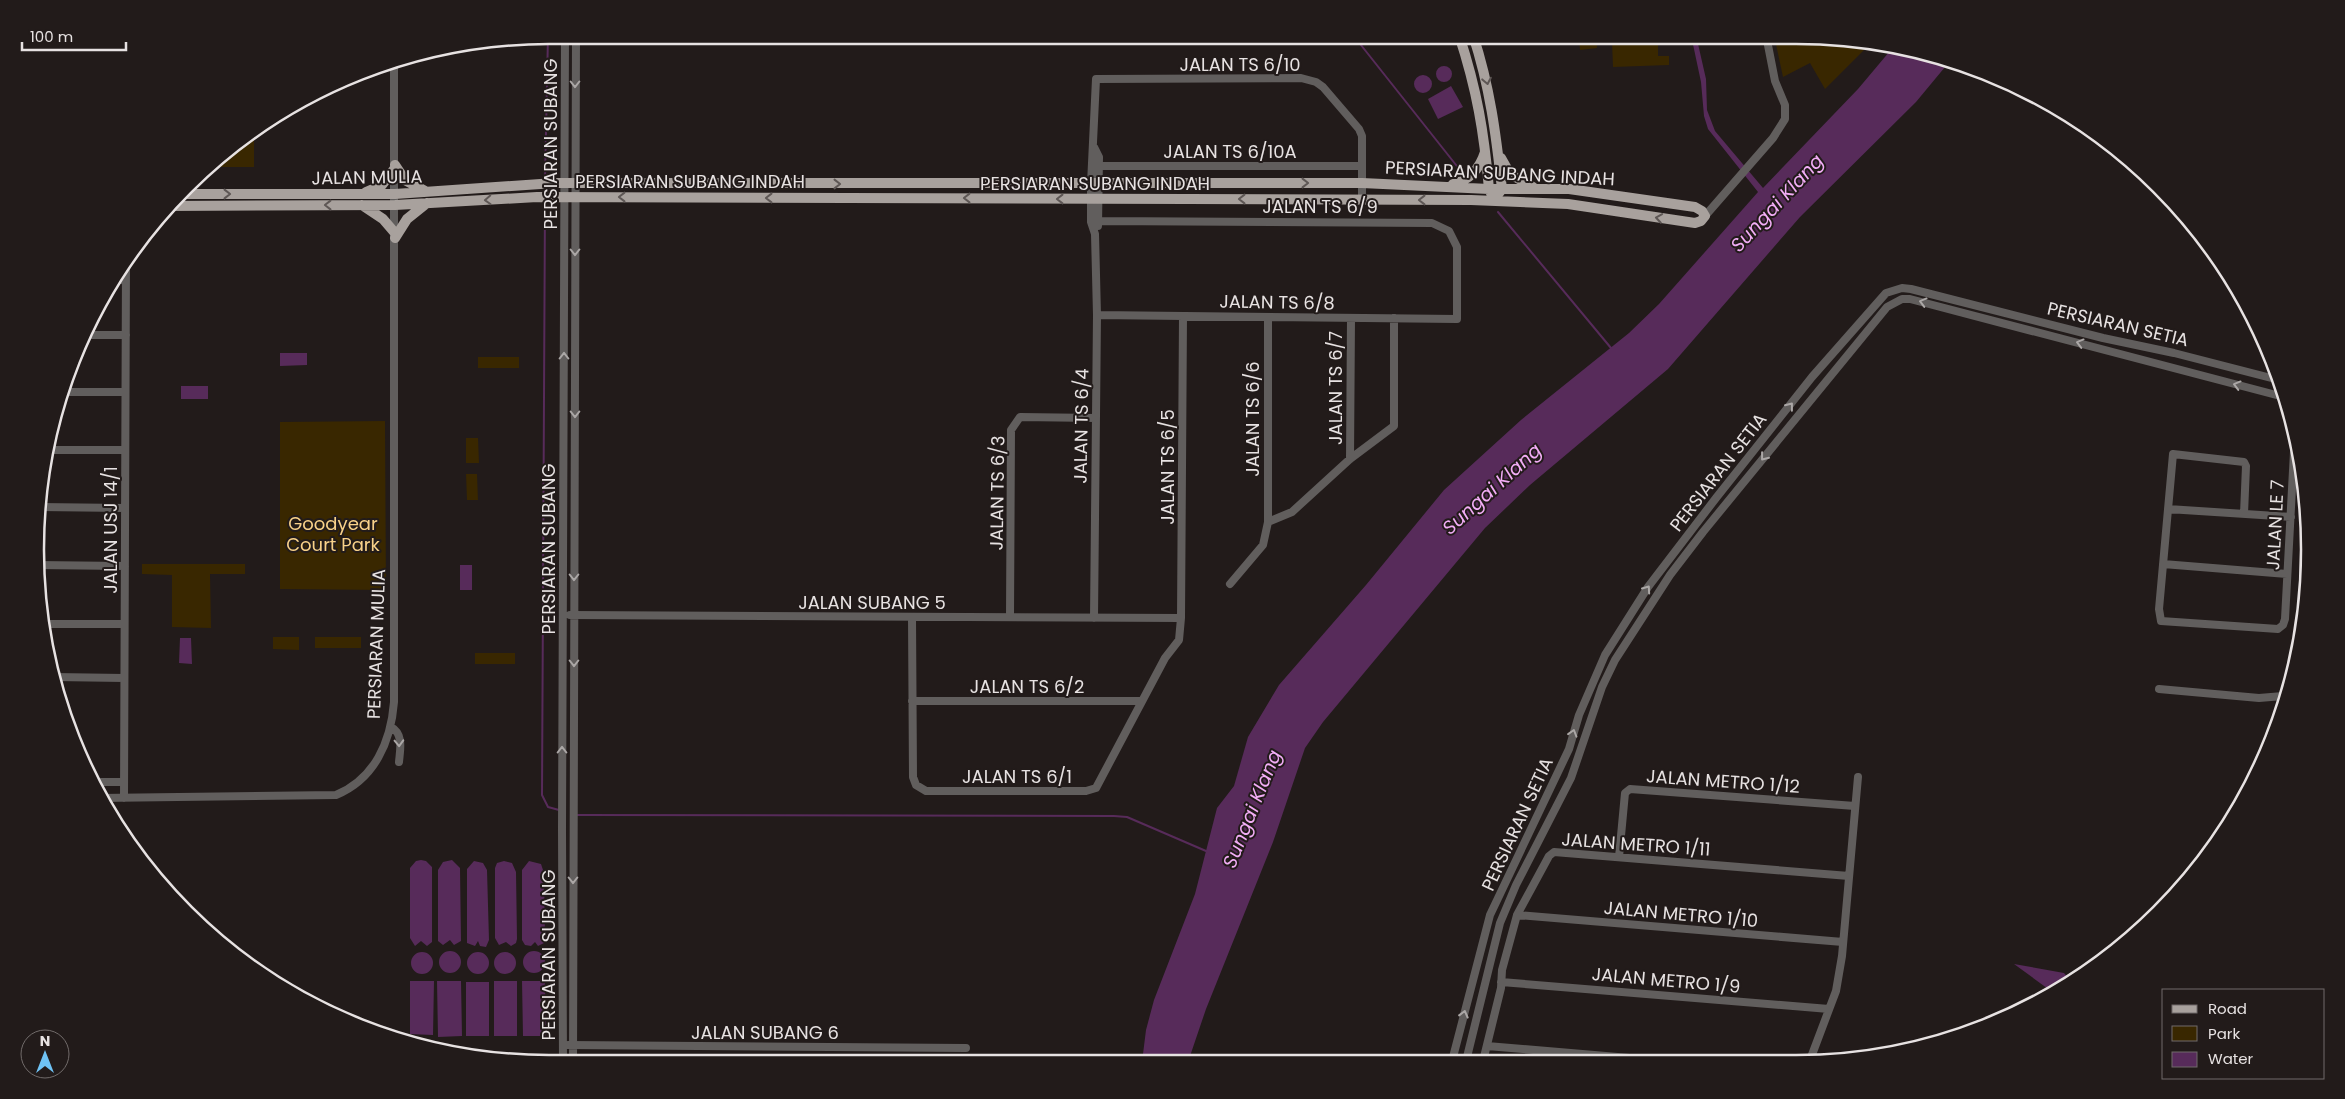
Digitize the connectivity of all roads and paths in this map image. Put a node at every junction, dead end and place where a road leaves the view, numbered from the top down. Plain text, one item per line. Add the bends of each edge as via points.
1 (565, 44) edge
2 (575, 44) edge
3 (1462, 44) edge
4 (1476, 44) edge
5 (1768, 44) edge
6 (394, 69) edge
7 (1094, 146) junction
8 (1485, 151) junction
9 (1498, 152) junction
10 (395, 166) junction
11 (1099, 166) junction
12 (1362, 166) junction
13 (565, 183) junction
14 (1362, 183) junction
15 (1095, 184) junction
16 (1442, 186) junction
17 (1489, 189) junction
18 (1502, 189) junction
19 (1538, 189) junction
20 (190, 194) edge
21 (357, 194) junction
22 (395, 194) junction
23 (560, 197) junction
24 (576, 197) junction
25 (427, 198) junction
26 (1095, 199) junction
27 (1362, 200) junction
28 (1495, 200) junction
29 (361, 205) junction
30 (395, 205) junction
31 (179, 206) edge
32 (1705, 216) junction
33 (1099, 221) junction
34 (1095, 234) junction
35 (395, 236) junction
36 (126, 274) edge
37 (122, 280) edge
38 (126, 280) junction
39 (1897, 289) junction
40 (1899, 300) junction
41 (1097, 315) junction
42 (1183, 316) junction
43 (1268, 317) junction
44 (1350, 318) junction
45 (1394, 318) junction
46 (1457, 319) joint
47 (92, 335) edge
48 (126, 335) junction
49 (2271, 378) edge
50 (69, 392) edge
51 (125, 392) junction
52 (2277, 395) edge
53 (1096, 418) junction
54 (53, 450) edge
55 (125, 450) junction
56 (1350, 459) junction
57 (2294, 462) edge
58 (46, 508) edge
59 (125, 508) junction
60 (2168, 509) junction
61 (2244, 514) junction
62 (2291, 517) junction
63 (1268, 522) junction
64 (2163, 564) junction
65 (44, 566) edge
66 (125, 566) junction
67 (2287, 574) junction
68 (1230, 584) dead end
69 (563, 614) junction
70 (574, 615) junction
71 (912, 617) junction
72 (1010, 617) junction
73 (1094, 618) junction
74 (1181, 618) junction
75 (49, 624) edge
76 (124, 624) junction
77 (60, 677) edge
78 (124, 678) junction
79 (2159, 689) dead end
80 (2279, 696) edge
81 (912, 701) junction
82 (1142, 701) junction
83 (391, 727) junction
84 (399, 762) dead end
85 (1858, 776) dead end
86 (101, 782) edge
87 (124, 782) junction
88 (110, 798) edge
89 (124, 798) junction
90 (1855, 806) junction
91 (1619, 857) junction
92 (1849, 876) junction
93 (1517, 915) junction
94 (1843, 942) junction
95 (1501, 982) junction
96 (1829, 1009) junction
97 (564, 1045) junction
98 (573, 1045) junction
99 (1487, 1046) junction
100 (966, 1048) dead end
101 (563, 1055) edge
102 (573, 1055) edge
103 (1454, 1055) edge
104 (1467, 1055) edge
105 (1485, 1055) edge
106 (1593, 1055) edge
107 (1812, 1055) edge

1 - 13 street, PERSIARAN SUBANG
2 -> 13 street, PERSIARAN SUBANG
3 - 8 main road via 1474,78
4 -> 9 main road via 1486,74
5 - 32 street via 1775,81 1785,105 1785,119 1773,138
6 - 10 street, PERSIARAN MULIA
7 - 11 street, JALAN TS 6/10
7 - 12 street, JALAN TS 6/10 via 1096,79 1301,78 1323,86 1359,129
7 - 15 street, JALAN TS 6/10 via 1091,156
8 - 16 main road via 1479,166 1466,180
8 - 17 main road
9 - 18 main road
9 - 19 main road via 1510,174
10 - 21 main road via 382,184
10 - 22 street, PERSIARAN MULIA
10 - 25 main road via 405,180
11 - 12 street, JALAN TS 6/10A
11 - 15 street, JALAN TS 6/10
12 - 14 street, JALAN TS 6/10
13 -> 15 main road, PERSIARAN SUBANG INDAH
13 - 23 street, PERSIARAN SUBANG
13 - 24 street, PERSIARAN SUBANG
13 - 25 main road, JALAN MULIA via 536,183
15 -> 14 main road, PERSIARAN SUBANG INDAH
14 - 16 main road, PERSIARAN SUBANG INDAH
14 - 27 street, JALAN TS 6/10
15 - 26 street, JALAN TS 6/4
16 - 17 main road, PERSIARAN SUBANG INDAH
17 - 18 main road, PERSIARAN SUBANG INDAH
17 - 28 main road
18 - 19 main road, PERSIARAN SUBANG INDAH
18 - 28 main road
19 - 32 main road, PERSIARAN SUBANG INDAH via 1607,193 1695,207
20 -> 21 main road, JALAN MULIA
21 - 22 main road, JALAN MULIA
22 - 25 main road, JALAN MULIA
22 - 30 street, PERSIARAN MULIA
23 - 24 main road, PERSIARAN SUBANG INDAH
23 -> 25 main road
69 -> 23 street, PERSIARAN SUBANG
26 -> 24 main road, PERSIARAN SUBANG INDAH
24 -> 70 street, PERSIARAN SUBANG
25 - 30 main road
25 - 35 main road
27 -> 26 main road, PERSIARAN SUBANG INDAH
26 - 33 street, JALAN TS 6/4
26 - 34 street, JALAN TS 6/4 via 1091,222
28 -> 27 main road, PERSIARAN SUBANG INDAH
32 -> 28 main road, PERSIARAN SUBANG INDAH via 1695,223 1568,204
29 - 30 main road
29 -> 31 main road
29 - 35 main road via 383,219
30 - 35 street, PERSIARAN MULIA
33 - 34 street, JALAN TS 6/4
33 - 46 street, JALAN TS 6/9 via 1432,223 1448,232 1457,247
34 - 41 street, JALAN TS 6/4
35 - 83 street, PERSIARAN MULIA via 394,702
36 - 38 street, JALAN USJ 14/1
37 - 38 street
38 - 48 street, JALAN USJ 14/1
39 - 40 street
39 - 49 street, PERSIARAN SETIA via 1911,289
103 -> 39 street, PERSIARAN SETIA via 1490,915 1568,749 1605,655 1648,588 1745,461 1880,299
52 -> 40 street, PERSIARAN SETIA via 1910,299
40 -> 104 street, PERSIARAN SETIA via 1887,307 1703,532 1670,575 1615,660 1570,778 1500,923
41 - 42 street, JALAN TS 6/8
41 - 53 street, JALAN TS 6/4
42 - 43 street, JALAN TS 6/8
42 - 74 street, JALAN TS 6/5
43 - 44 street, JALAN TS 6/8
43 - 63 street, JALAN TS 6/6
44 - 45 street, JALAN TS 6/8
44 - 56 street, JALAN TS 6/7
45 - 46 street, JALAN TS 6/8
45 - 56 street via 1394,426
47 - 48 street
48 - 51 street, JALAN USJ 14/1
50 - 51 street
51 - 55 street, JALAN USJ 14/1
53 - 72 street, JALAN TS 6/3 via 1020,417 1011,430
53 - 73 street, JALAN TS 6/4
54 - 55 street
55 - 59 street, JALAN USJ 14/1
56 - 63 street via 1292,512
57 - 62 street, JALAN LE 7
58 - 59 street
59 - 66 street, JALAN USJ 14/1
60 - 61 street
60 - 61 street via 2174,453 2244,462
60 - 64 street
61 - 62 street
62 - 67 street, JALAN LE 7
63 - 68 street, JALAN TS 6/6 via 1263,545
64 - 67 street
64 - 67 street, JALAN LE 7 via 2161,621 2278,630 2286,619
65 - 66 street
66 - 76 street, JALAN USJ 14/1
69 - 70 street, JALAN SUBANG 5
97 -> 69 street, PERSIARAN SUBANG
70 - 71 street, JALAN SUBANG 5
70 -> 98 street, PERSIARAN SUBANG
71 - 72 street, JALAN SUBANG 5
71 - 81 street, JALAN TS 6/1
72 - 73 street, JALAN SUBANG 5
73 - 74 street, JALAN SUBANG 5
74 - 82 street, JALAN TS 6/1 via 1179,640
75 - 76 street
76 - 78 street, JALAN USJ 14/1
77 - 78 street
78 - 87 street, JALAN USJ 14/1
79 - 80 street via 2259,698
81 - 82 street, JALAN TS 6/2
81 - 82 street, JALAN TS 6/1 via 913,777 916,785 926,791 1086,791 1096,788
83 -> 84 street via 399,736
83 - 89 street, PERSIARAN MULIA via 383,751 369,771 354,786 336,795
85 - 90 street
86 - 87 street
87 - 89 street, JALAN USJ 14/1
88 - 89 street, PERSIARAN MULIA
90 - 91 street, JALAN METRO 1/12 via 1630,789 1625,793
90 - 92 street
91 - 92 street, JALAN METRO 1/11
91 - 93 street, JALAN METRO 1/11 via 1554,852
92 - 94 street
93 - 94 street, JALAN METRO 1/10
93 - 95 street, JALAN METRO 1/11
94 - 96 street via 1836,991
95 - 96 street, JALAN METRO 1/9
95 - 99 street, JALAN METRO 1/11
96 - 107 street
97 - 98 street, JALAN SUBANG 6
97 - 101 street, PERSIARAN SUBANG
98 - 100 street, JALAN SUBANG 6
98 - 102 street, PERSIARAN SUBANG
99 - 105 street, JALAN METRO 1/11
99 - 106 street

